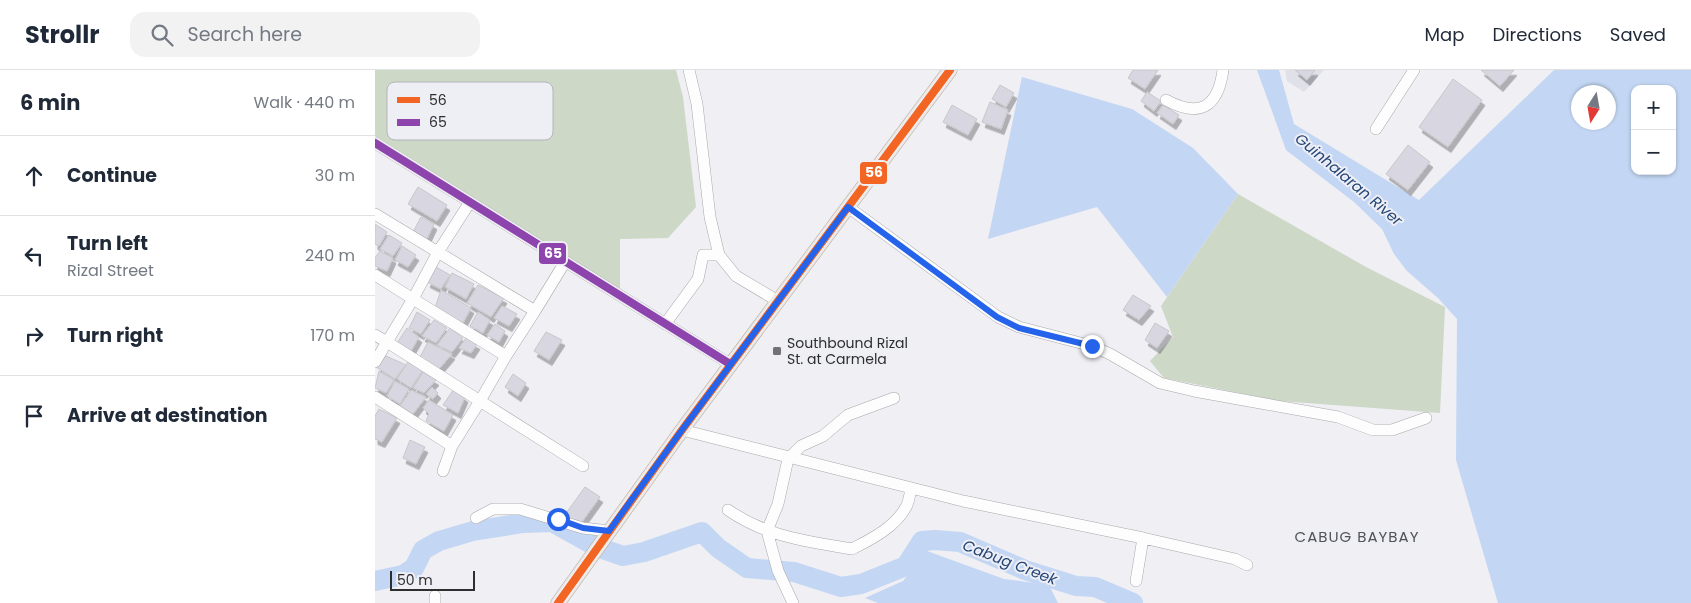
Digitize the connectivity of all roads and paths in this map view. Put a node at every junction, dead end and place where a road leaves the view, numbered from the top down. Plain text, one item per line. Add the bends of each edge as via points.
1 (689, 70) edge
2 (950, 70) edge
3 (1223, 70) edge
4 (1414, 70) edge
5 (1166, 100) dead end
6 (1376, 129) dead end
7 (375, 143) edge
8 (470, 202) junction
9 (848, 207) junction
10 (375, 214) edge
11 (438, 252) junction
12 (719, 255) junction
13 (565, 262) junction
14 (375, 276) edge
15 (413, 299) junction
16 (778, 301) junction
17 (535, 311) junction
18 (665, 324) junction
19 (375, 335) edge
20 (387, 342) junction
21 (507, 356) junction
22 (375, 362) edge
23 (730, 364) junction
24 (375, 396) edge
25 (894, 398) dead end
26 (480, 401) junction
27 (1426, 418) dead end
28 (682, 430) junction
29 (452, 446) junction
30 (788, 459) junction
31 (583, 466) dead end
32 (443, 472) dead end
33 (911, 488) junction
34 (728, 510) dead end
35 (476, 518) dead end
36 (767, 531) junction
37 (606, 536) junction
38 (1143, 538) junction
39 (1247, 565) dead end
40 (1136, 582) dead end
41 (559, 603) edge
42 (793, 603) edge

1 - 12 street via 697,104 710,218
2 - 9 main road
3 - 5 street via 1215,95 1201,108 1182,109
4 - 6 street
7 - 8 street
8 - 11 street
8 - 13 street
9 - 16 main road
9 - 27 street via 997,317 1019,328 1092,346 1160,383 1338,417 1373,430 1391,430
10 - 11 street
11 - 15 street
11 - 17 street
12 - 16 street via 737,276
12 - 18 street via 703,255 697,279
13 - 17 street
13 - 18 street
14 - 15 street
15 - 20 street
15 - 21 street
16 - 23 main road
17 - 21 street
18 - 23 street
19 - 20 street
20 - 22 street
20 - 26 street
21 - 26 street
23 - 28 main road
24 - 29 street
25 - 30 street via 848,415 823,436 801,446
26 - 29 street
26 - 31 street
28 - 30 street
28 - 37 main road
29 - 32 street
30 - 33 street
30 - 36 street via 778,504
33 - 36 street via 907,506 895,521 852,549
33 - 38 street
34 - 36 street
35 - 37 street via 493,510 521,509
36 - 42 street
37 - 41 main road
38 - 39 street via 1219,555
38 - 40 street

